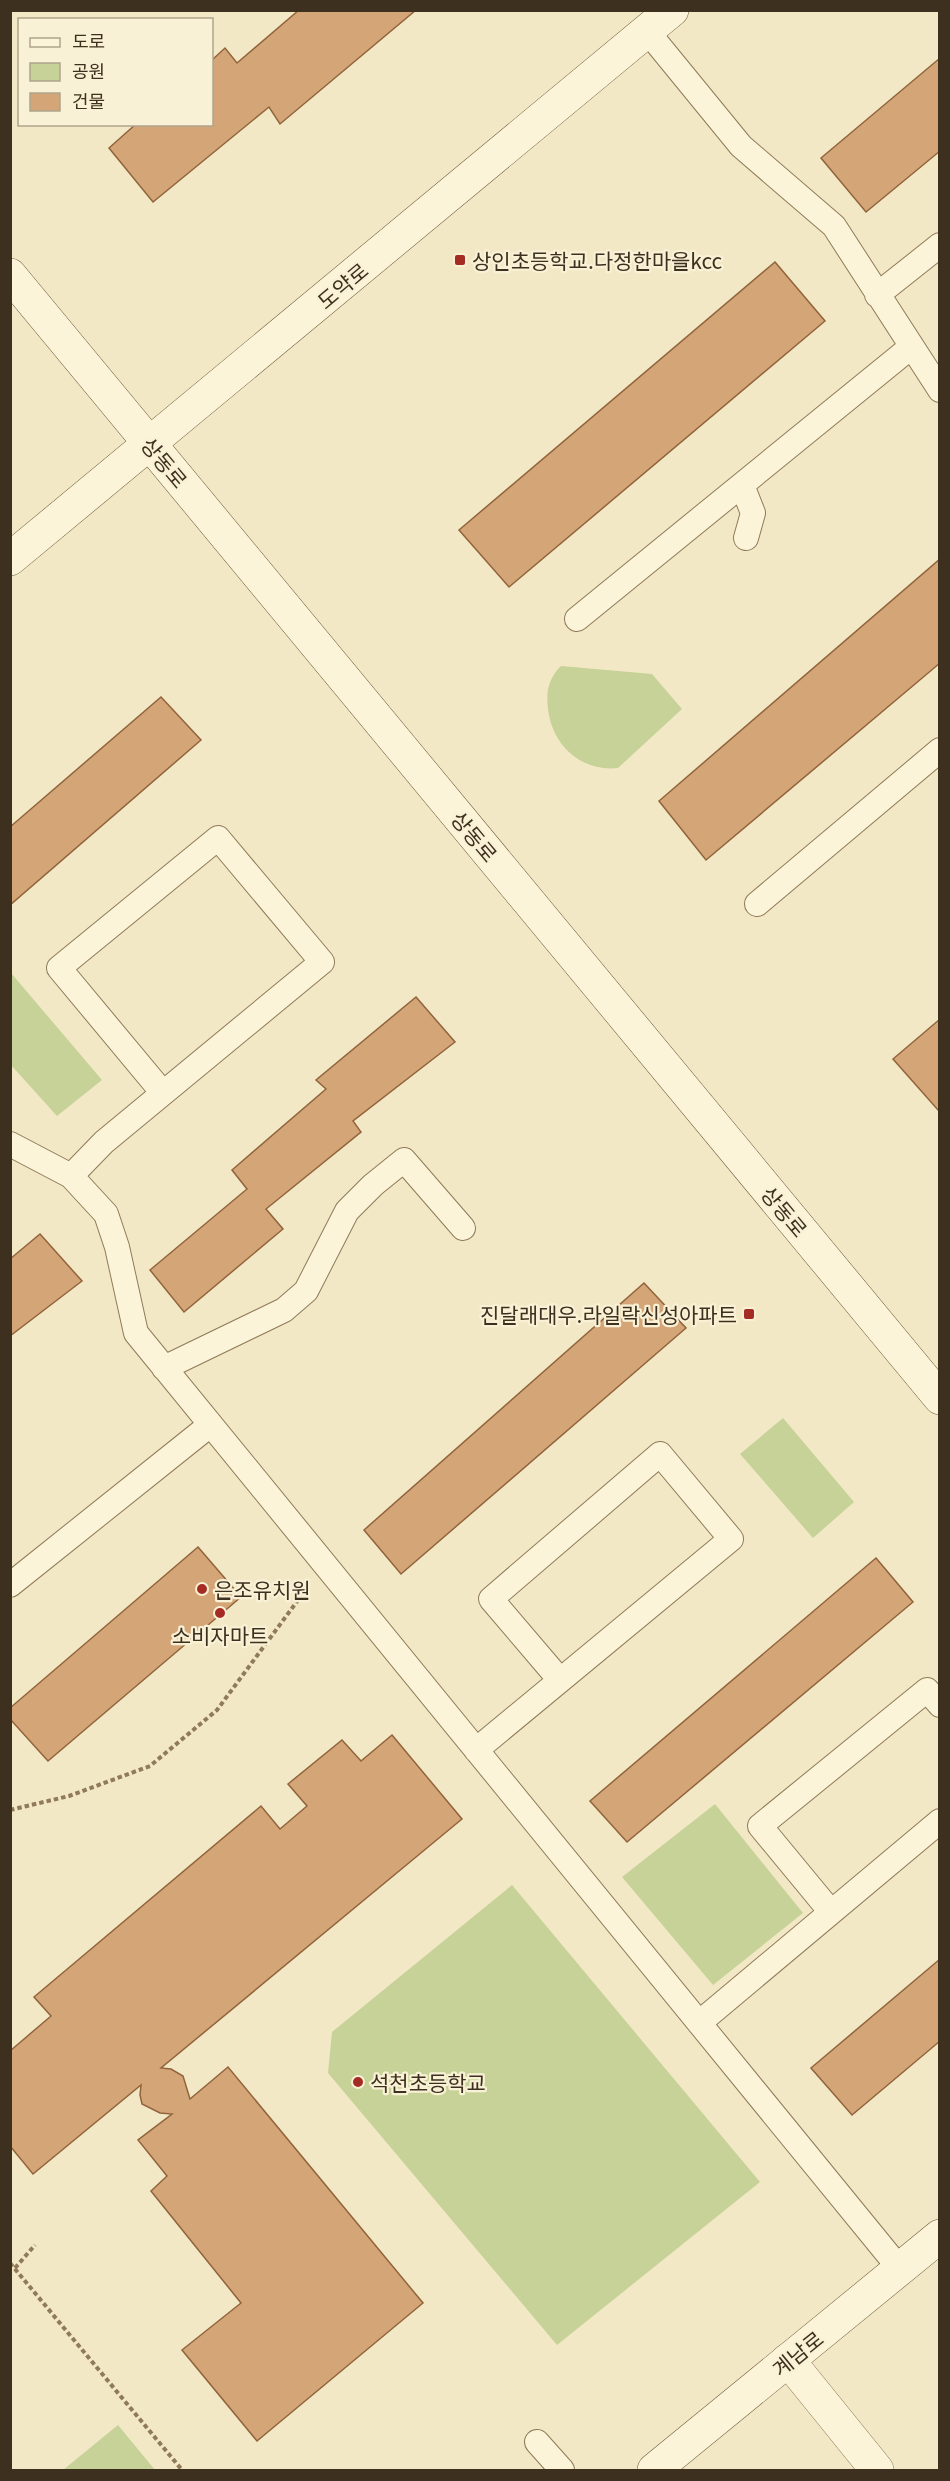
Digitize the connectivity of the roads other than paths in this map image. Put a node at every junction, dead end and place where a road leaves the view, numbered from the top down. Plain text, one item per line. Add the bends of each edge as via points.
1 (672, 10) edge
2 (647, 31) junction
3 (939, 245) edge
4 (10, 275) edge
5 (878, 295) junction
6 (911, 347) junction
7 (939, 388) edge
8 (150, 444) junction
9 (742, 485) junction
10 (746, 538) dead end
11 (10, 559) edge
12 (577, 620) dead end
13 (939, 750) edge
14 (758, 904) dead end
15 (163, 1093) junction
16 (10, 1144) edge
17 (71, 1176) junction
18 (463, 1228) dead end
19 (164, 1368) junction
20 (939, 1398) edge
21 (210, 1425) junction
22 (10, 1585) edge
23 (560, 1680) junction
24 (939, 1705) edge
25 (476, 1750) junction
26 (939, 1821) edge
27 (831, 1912) junction
28 (699, 2023) junction
29 (939, 2236) edge
30 (900, 2269) junction
31 (788, 2360) junction
32 (537, 2442) dead end
33 (562, 2470) edge
34 (654, 2470) edge
35 (877, 2470) edge

1 - 2 street, 도약로
2 - 5 lane via 741,146 834,226
2 - 8 street, 도약로
3 - 5 lane
4 - 8 street, 상동로
5 - 6 lane
6 - 7 lane
6 - 9 lane
8 - 11 street, 도약로
8 - 20 street, 상동로
9 - 10 lane via 753,513
9 - 12 lane
13 - 14 lane
15 - 15 lane via 322,962 218,838 59,968
15 - 17 lane via 104,1142
16 - 17 lane
17 - 19 lane via 106,1214 136,1334
18 - 19 lane via 404,1160 347,1211 306,1291 284,1310
19 - 21 lane
21 - 22 lane
21 - 25 lane
23 - 23 lane via 731,1539 660,1454 491,1599
23 - 25 lane
24 - 27 lane via 927,1690 760,1826
25 - 28 lane
26 - 27 lane
27 - 28 lane
28 - 30 lane
29 - 30 street, 계남로
30 - 31 street, 계남로
31 - 34 street, 계남로
31 - 35 street
32 - 33 lane

